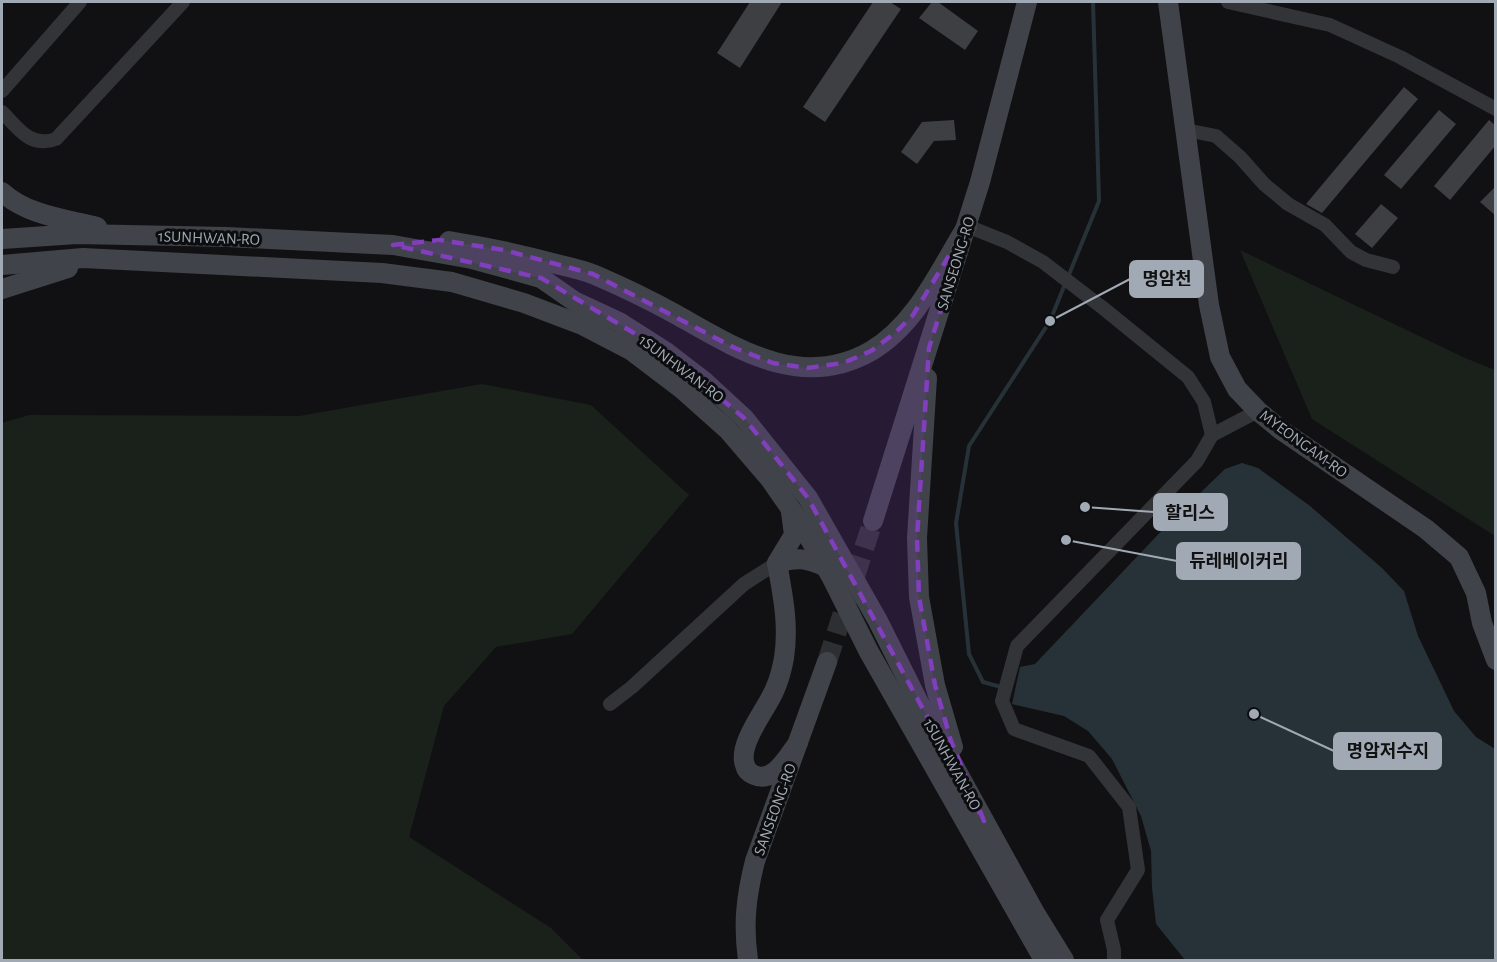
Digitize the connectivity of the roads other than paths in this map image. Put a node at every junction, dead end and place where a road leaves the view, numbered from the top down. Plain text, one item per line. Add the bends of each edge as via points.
1 (80, 2) edge
2 (183, 2) edge
3 (1027, 2) edge
4 (1168, 2) edge
5 (1228, 2) edge
6 (2, 91) edge
7 (1496, 110) edge
8 (2, 112) edge
9 (1186, 130) junction
10 (2, 192) edge
11 (967, 226) junction
12 (135, 235) junction
13 (2, 239) edge
14 (393, 245) junction
15 (105, 259) junction
16 (2, 265) edge
17 (1393, 267) dead end
18 (2, 289) edge
19 (929, 348) junction
20 (1258, 411) junction
21 (1212, 435) junction
22 (791, 509) junction
23 (873, 521) tunnel mouth
24 (777, 562) junction
25 (826, 567) junction
26 (1496, 660) edge
27 (827, 662) tunnel mouth
28 (610, 704) dead end
29 (798, 743) junction
30 (984, 821) junction
31 (1025, 928) junction
32 (748, 960) edge
33 (1030, 960) edge
34 (1044, 960) edge
35 (1064, 960) edge
36 (1114, 960) edge

1 - 6 street
2 - 8 street via 56,139 32,141
3 - 11 street, SANSEONG-RO
4 - 9 street, MYEONGAM-RO
5 - 7 street via 1330,25 1400,57
9 - 17 street via 1216,136 1264,184 1288,204 1325,225 1351,252
9 - 20 street, MYEONGAM-RO via 1209,305 1220,357 1237,389
10 - 12 street via 38,212
11 - 14 street via 913,315 895,333 872,351 843,363 807,368 773,363 735,348 647,298 593,274 504,250 440,240
11 - 19 street, SANSEONG-RO
11 - 21 street via 1043,262 1188,377 1204,402
12 - 13 street, 1SUNHWAN-RO
12 - 14 street, 1SUNHWAN-RO
14 - 30 street, 1SUNHWAN-RO via 472,259 541,278 666,352 744,418 808,498
15 - 16 street, 1SUNHWAN-RO
15 - 18 street via 46,273
15 - 22 street, 1SUNHWAN-RO via 382,273 452,282 524,303 582,325 632,351 682,389 728,430
19 - 23 street, SANSEONG-RO
19 - 30 street via 918,485 919,597 935,685 951,741
20 - 21 street
20 - 26 street, MYEONGAM-RO via 1426,529 1459,557 1476,593
21 - 36 street via 1197,461 1017,646 1002,701 1014,729 1089,756 1129,807 1138,870 1107,921
22 - 24 street via 794,535
22 - 25 street, 1SUNHWAN-RO
24 - 25 street via 796,558
24 - 28 street via 744,584
24 - 29 street via 786,607 783,662 775,690 749,735 744,764 749,773 766,777 774,773
25 - 31 street, 1SUNHWAN-RO via 869,652
27 - 29 street, SANSEONG-RO
29 - 32 street, SANSEONG-RO via 764,831 747,891 744,914
30 - 35 street, 1SUNHWAN-RO
31 - 33 street
31 - 34 street, 1SUNHWAN-RO

